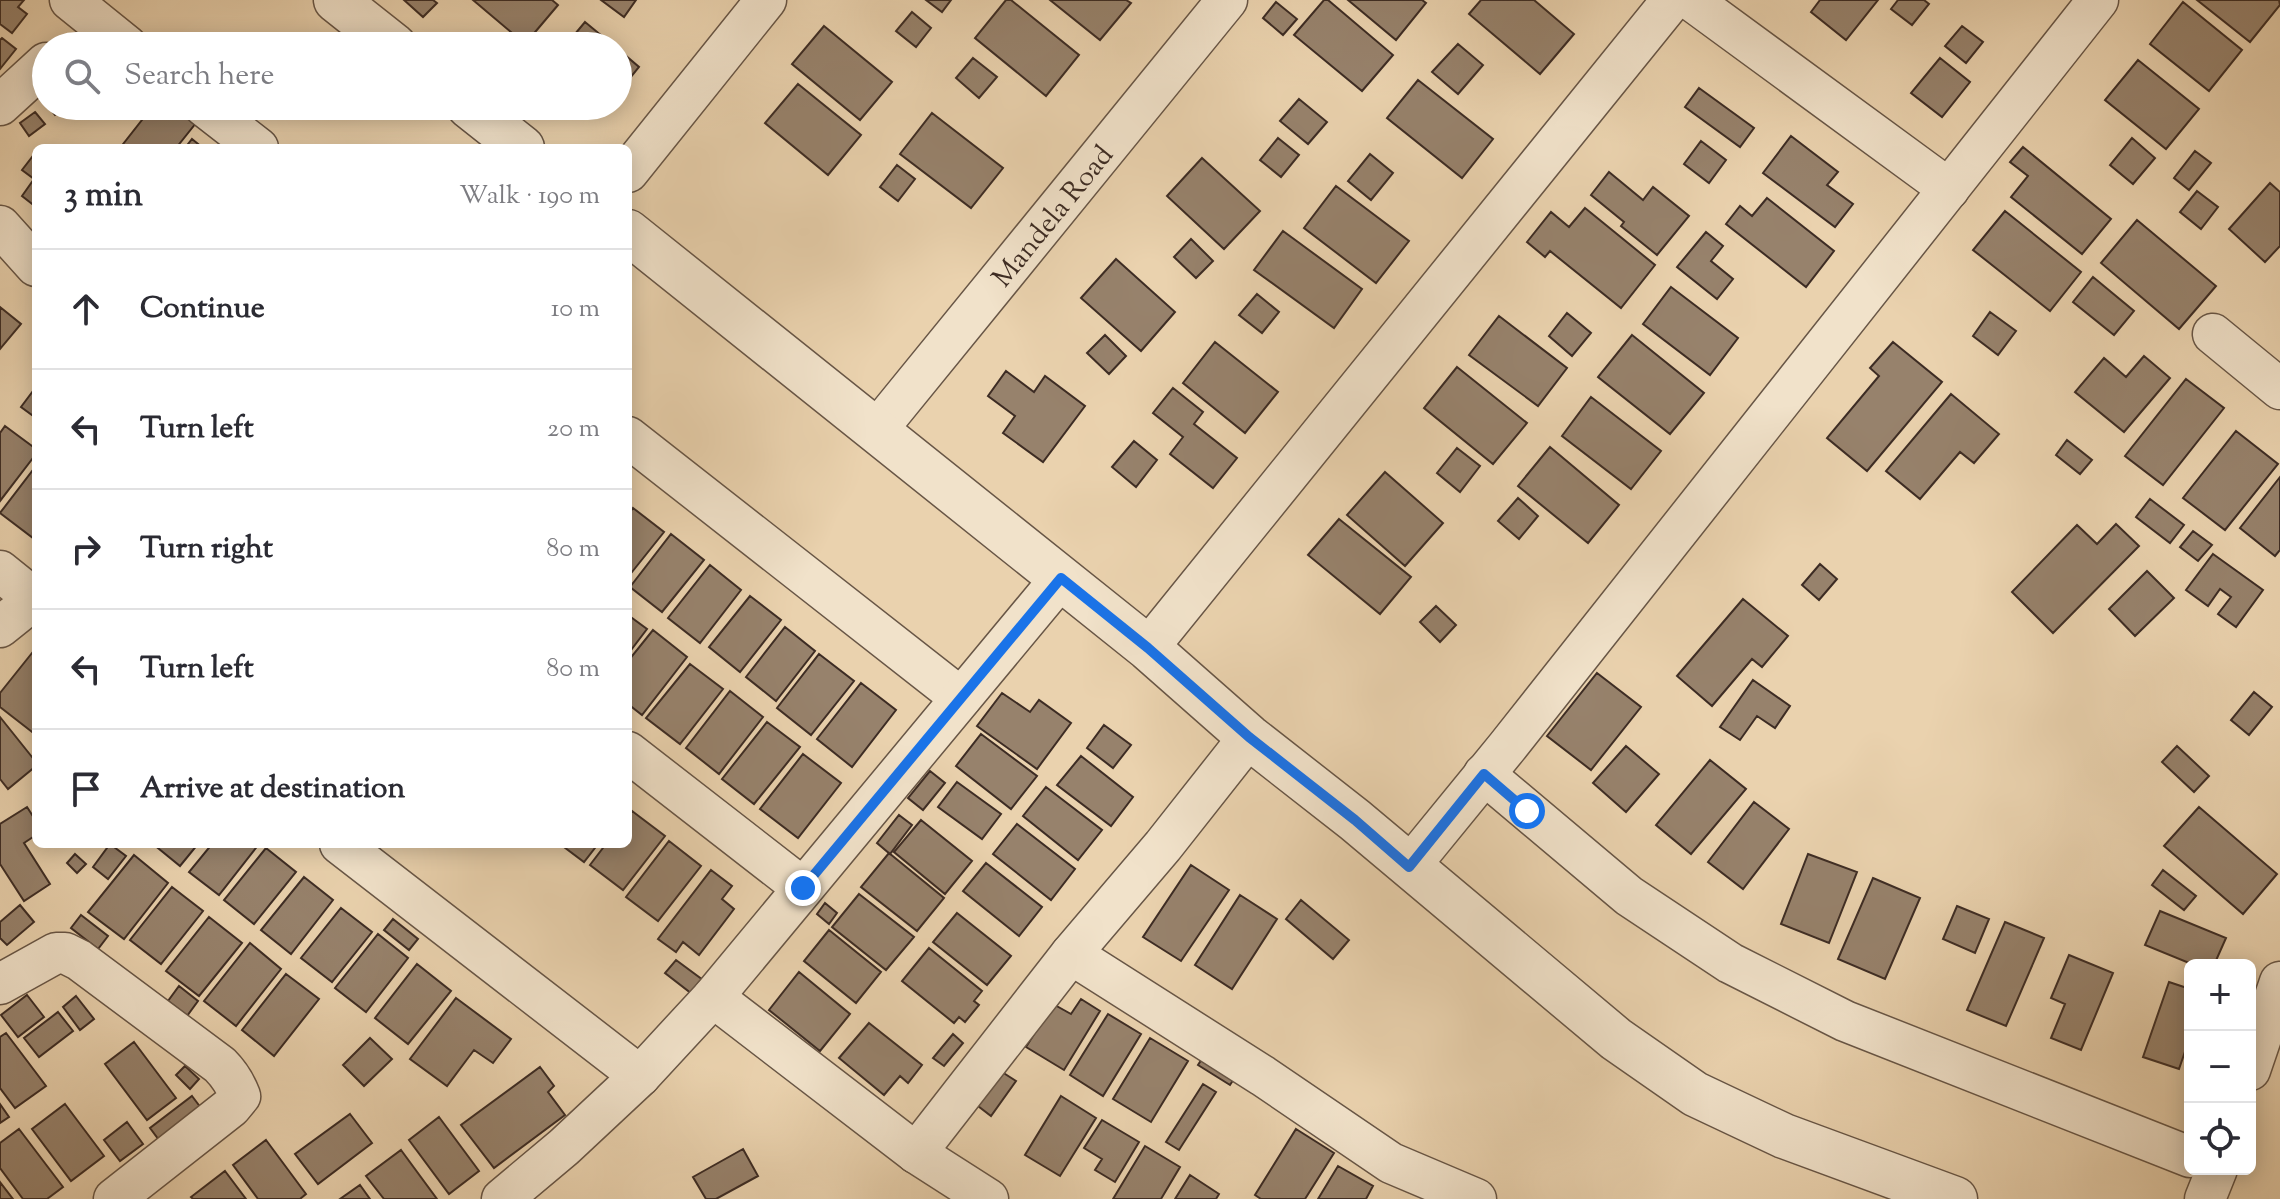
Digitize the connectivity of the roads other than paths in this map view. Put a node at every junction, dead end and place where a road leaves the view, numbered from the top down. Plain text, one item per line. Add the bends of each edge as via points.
1 (766, 0) edge
2 (1227, 0) edge
3 (1672, 0) edge
4 (1691, 0) edge
5 (2098, 0) edge
6 (338, 1) edge
7 (80, 9) edge
8 (69, 32) edge
9 (109, 32) edge
10 (377, 32) edge
11 (32, 76) edge
12 (0, 105) edge
13 (222, 120) edge
14 (487, 120) edge
15 (253, 144) edge
16 (517, 144) edge
17 (632, 167) edge
18 (1949, 189) junction
19 (0, 226) edge
20 (632, 235) edge
21 (32, 262) edge
22 (2213, 334) dead end
23 (2280, 389) edge
24 (876, 431) junction
25 (632, 440) edge
26 (0, 571) edge
27 (1061, 578) junction
28 (32, 598) edge
29 (32, 602) edge
30 (0, 627) edge
31 (1148, 648) junction
32 (961, 698) junction
33 (1249, 737) junction
34 (632, 755) edge
35 (1484, 774) junction
36 (345, 848) edge
37 (1409, 867) junction
38 (803, 888) junction
39 (1071, 954) junction
40 (2280, 982) edge
41 (0, 984) edge
42 (713, 997) junction
43 (2256, 1052) edge
44 (640, 1076) junction
45 (916, 1153) junction
46 (2184, 1155) edge
47 (2215, 1175) edge
48 (114, 1199) edge
49 (502, 1199) edge
50 (988, 1199) edge
51 (1476, 1199) edge
52 (1955, 1199) edge
53 (2205, 1199) edge

1 - 17 street
2 - 24 street, Mandela Road
3 - 31 street
4 - 18 street
5 - 18 street
6 - 10 street
7 - 8 street
7 - 9 street
11 - 12 street
13 - 15 street
14 - 16 street
18 - 35 street
19 - 21 street
20 - 24 street
22 - 23 street
24 - 27 street
25 - 32 street
26 - 28 street
27 - 31 street
27 - 32 street
29 - 30 street
31 - 33 street
32 - 38 street
33 - 37 street
33 - 39 street
34 - 38 street
35 - 37 street
35 - 46 street via 1629,896 1730,963 1845,1021
36 - 44 street
37 - 52 street via 1616,1039 1695,1094 1784,1136
38 - 42 street
39 - 45 street
39 - 51 street via 1391,1163
40 - 43 street
41 - 48 street via 46,957 65,953 220,1065 237,1087 240,1096 231,1107
42 - 44 street
42 - 45 street
44 - 49 street
45 - 50 street
47 - 53 street

